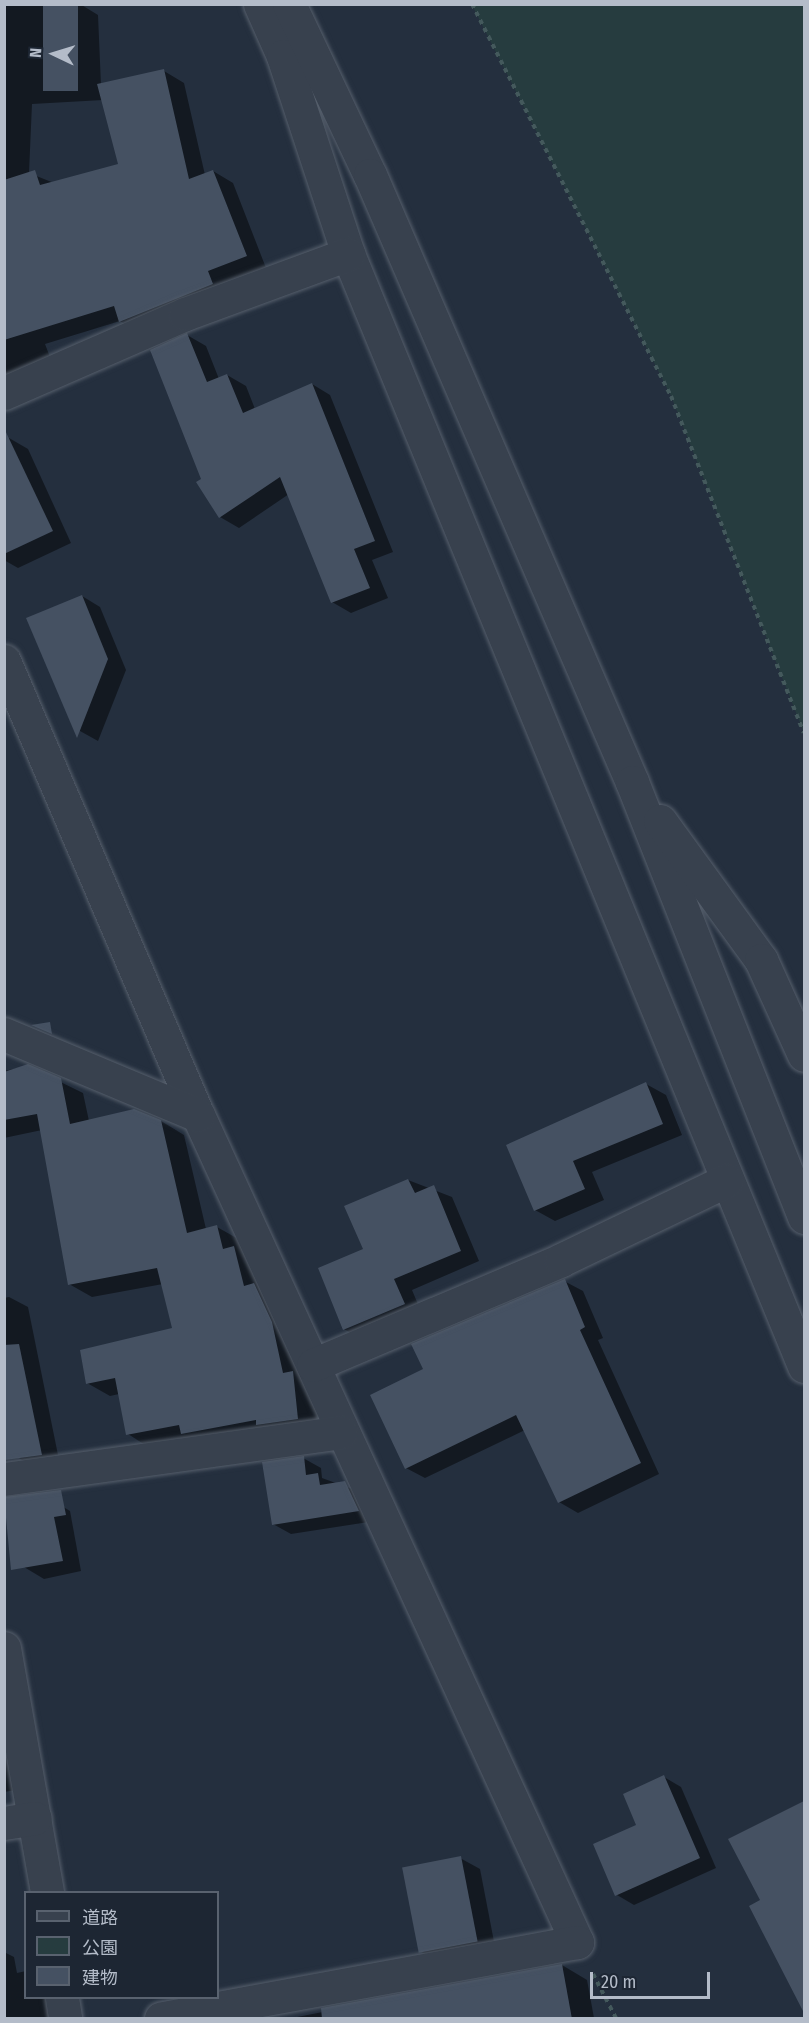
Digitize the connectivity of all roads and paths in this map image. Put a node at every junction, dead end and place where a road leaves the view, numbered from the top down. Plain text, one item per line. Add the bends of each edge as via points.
1 (260, 4) edge
2 (289, 4) edge
3 (472, 4) edge
4 (348, 254) junction
5 (4, 393) edge
6 (4, 661) edge
7 (804, 733) edge
8 (632, 782) junction
9 (4, 1034) edge
10 (804, 1055) edge
11 (198, 1115) junction
12 (727, 1180) junction
13 (804, 1217) edge
14 (313, 1365) junction
15 (804, 1366) edge
16 (341, 1432) junction
17 (4, 1479) edge
18 (4, 1648) edge
19 (20, 1821) edge
20 (46, 1891) edge
21 (577, 1942) junction
22 (62, 1999) edge
23 (65, 2019) edge
24 (161, 2019) edge
25 (616, 2019) edge

1 - 4 street via 283,56
2 - 8 street via 370,175
3 - 7 path via 671,396
4 - 5 street via 185,314
4 - 12 street
6 - 11 street
8 - 10 street via 761,960
8 - 13 street
9 - 11 street
11 - 14 street
12 - 14 street via 561,1260
12 - 15 street
14 - 16 street
16 - 17 street
16 - 21 street
18 - 19 street
19 - 20 street
21 - 24 street
21 - 25 path
22 - 23 street

